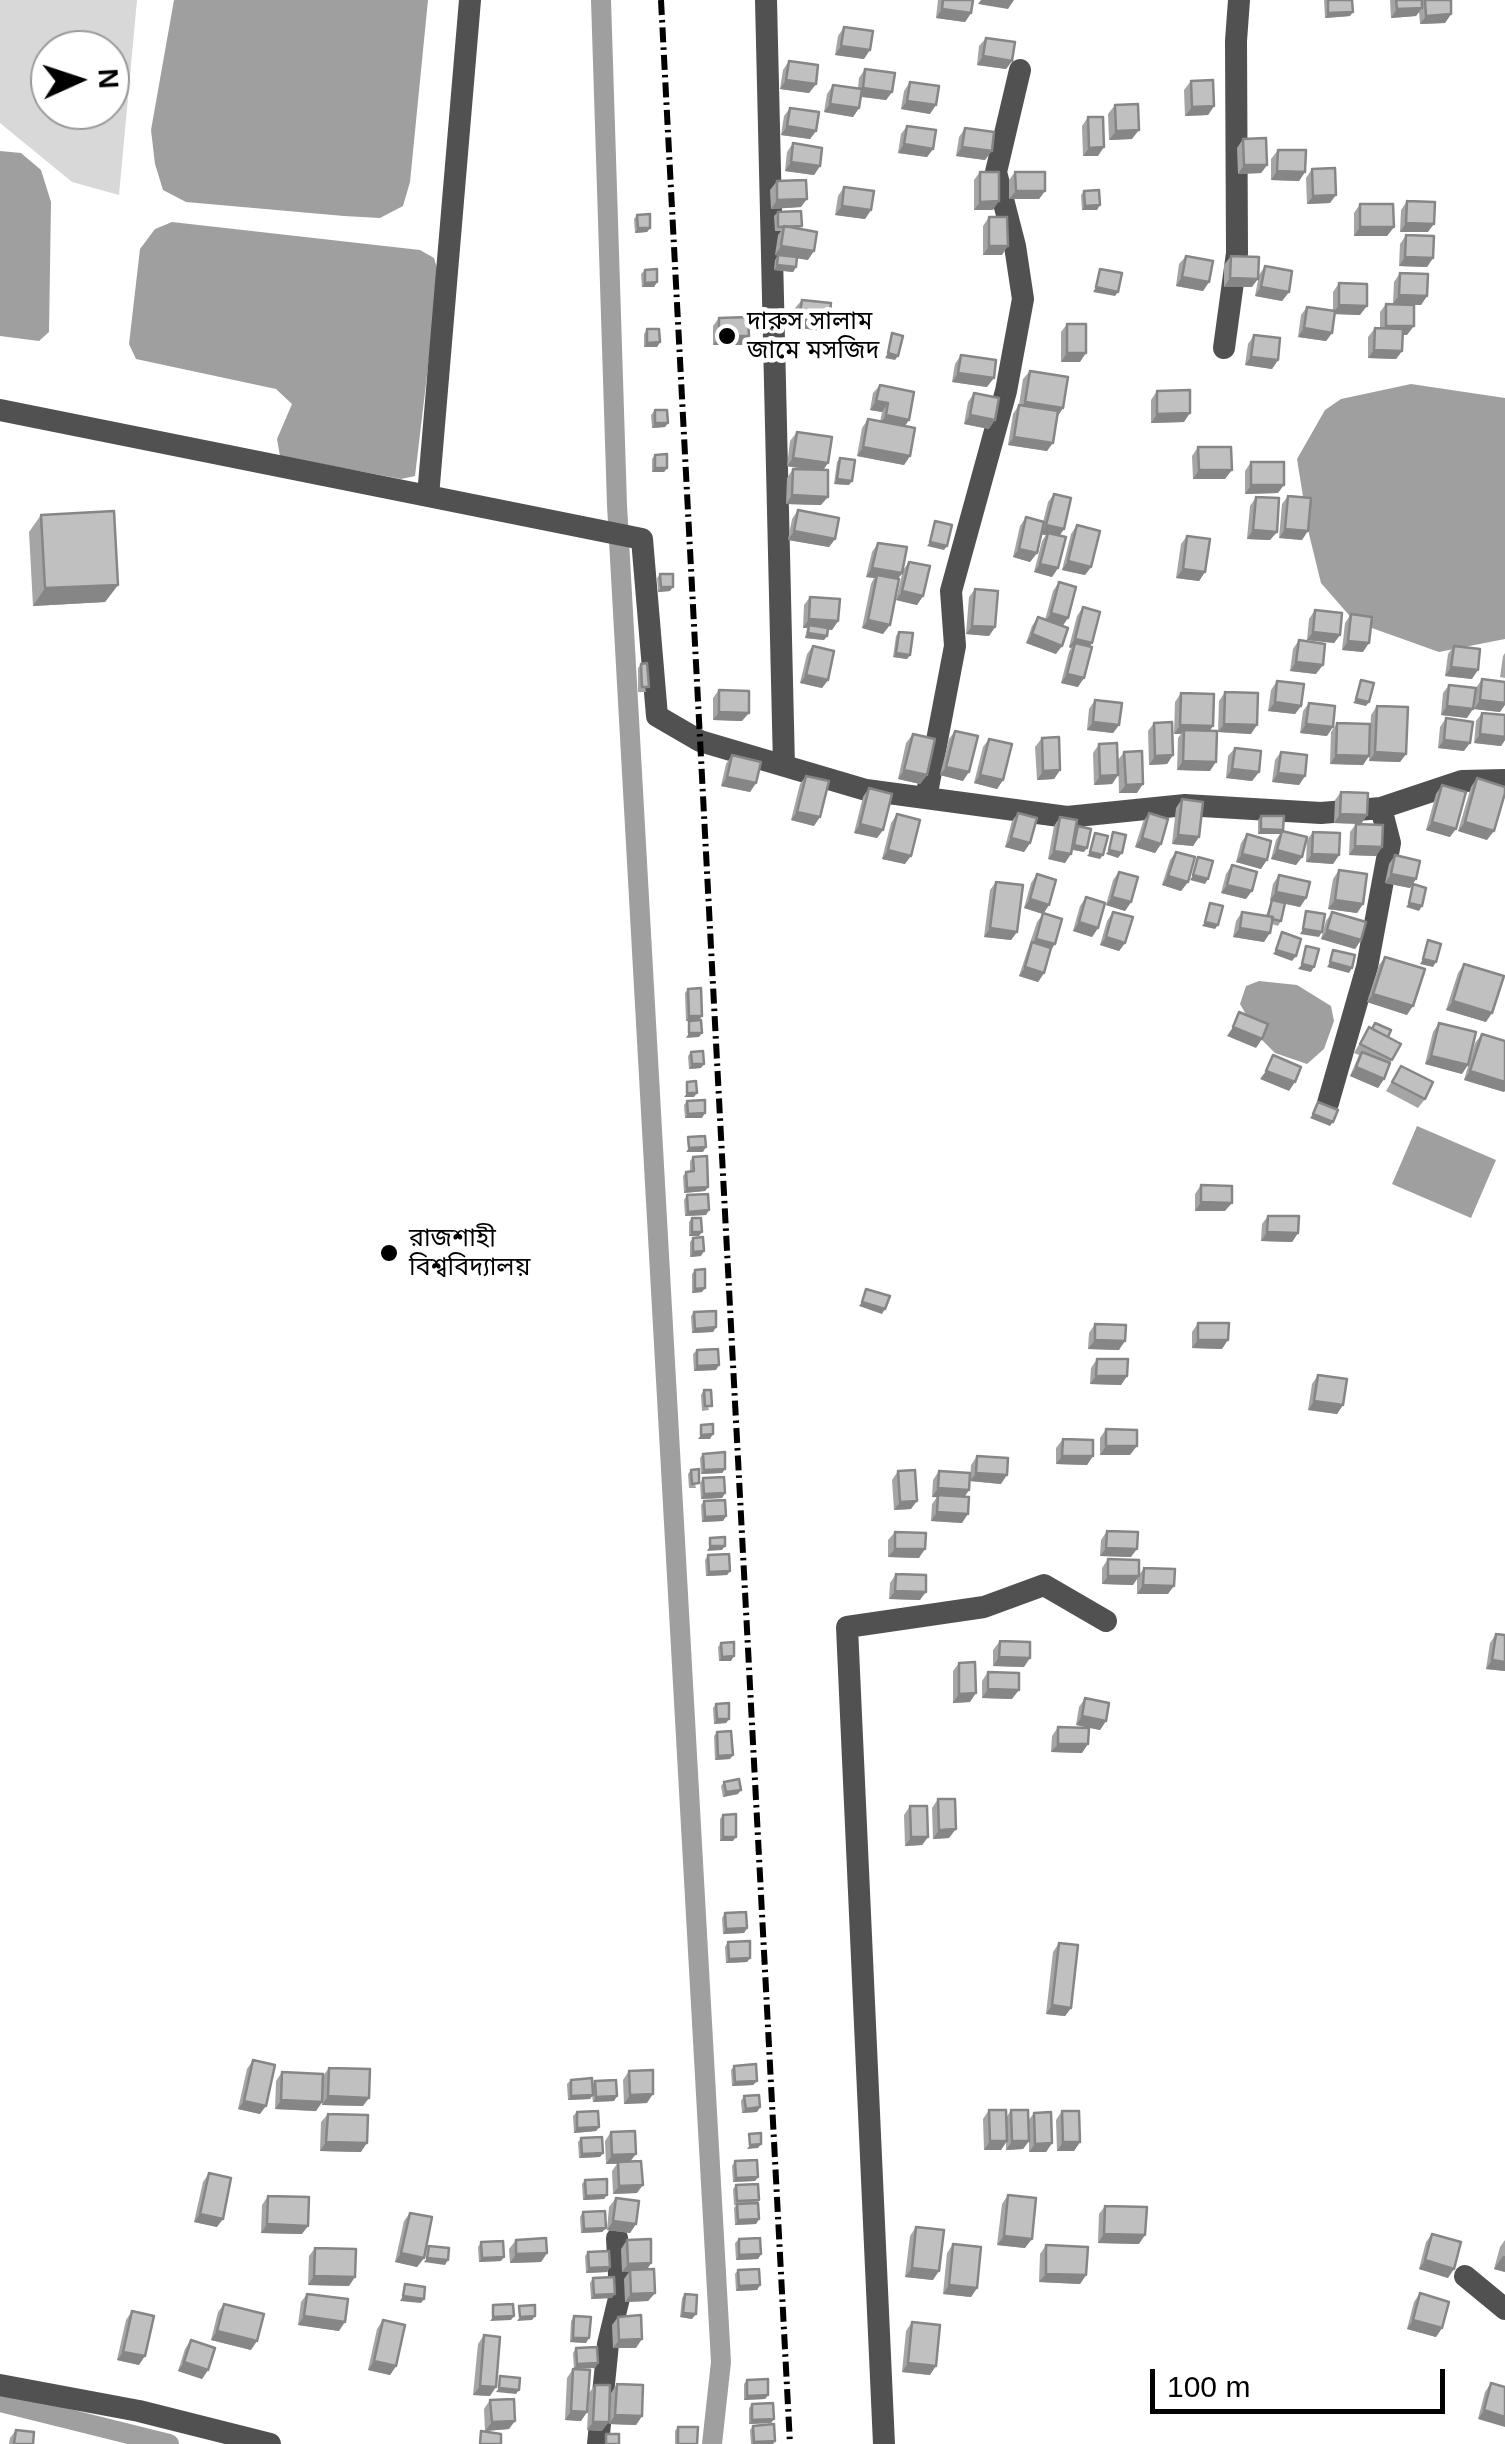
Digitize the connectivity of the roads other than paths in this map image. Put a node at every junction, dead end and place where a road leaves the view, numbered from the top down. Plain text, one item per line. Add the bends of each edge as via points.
1 (470, 0) edge
2 (766, 0) edge
3 (1240, 0) edge
4 (1020, 70) dead end
5 (1224, 348) dead end
6 (0, 410) edge
7 (428, 496) junction
8 (784, 766) junction
9 (1505, 780) edge
10 (926, 798) junction
11 (1381, 808) junction
12 (1328, 1104) edge
13 (1106, 1621) dead end
14 (617, 2238) dead end
15 (1465, 2276) dead end
16 (1505, 2310) edge
17 (0, 2384) edge
18 (270, 2444) edge
19 (598, 2444) edge
20 (884, 2444) edge

1 - 7 street
2 - 8 street
3 - 5 street via 1237,253
4 - 10 street via 996,172 1022,300 1006,391 952,591 955,646
6 - 7 street
7 - 8 street via 642,539 657,716 700,740
8 - 10 street via 866,790
9 - 11 street via 1462,781
10 - 11 street via 1067,817 1186,806 1321,813
11 - 12 street via 1390,842 1367,967
13 - 20 street via 1044,1585 984,1607 847,1627
14 - 19 street via 620,2294
15 - 16 street
17 - 18 street

